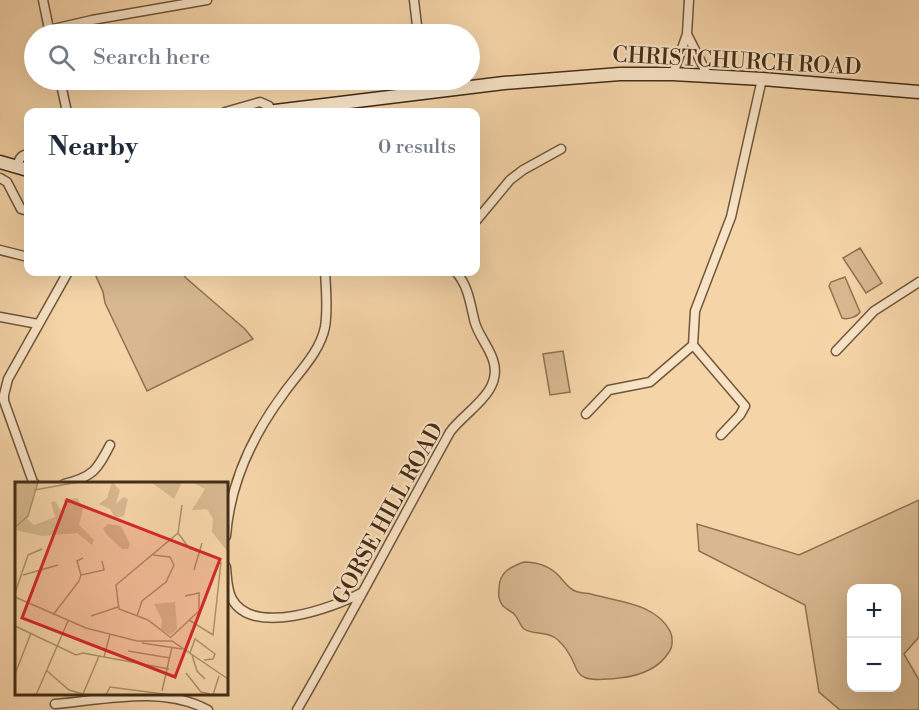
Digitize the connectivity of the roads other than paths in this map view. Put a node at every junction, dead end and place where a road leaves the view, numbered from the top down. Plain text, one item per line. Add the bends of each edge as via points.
1 (43, 0) edge
2 (207, 0) edge
3 (414, 0) edge
4 (689, 0) edge
5 (48, 24) edge
6 (88, 24) edge
7 (417, 24) edge
8 (687, 34) junction
9 (673, 74) junction
10 (708, 76) junction
11 (762, 79) junction
12 (480, 82) edge
13 (62, 90) edge
14 (397, 90) edge
15 (919, 92) edge
16 (66, 108) edge
17 (238, 108) edge
18 (266, 108) edge
19 (275, 108) edge
20 (561, 149) dead end
21 (24, 154) edge
22 (0, 162) edge
23 (23, 168) edge
24 (0, 178) edge
25 (24, 210) edge
26 (480, 216) edge
27 (0, 250) edge
28 (24, 256) edge
29 (66, 276) edge
30 (325, 276) edge
31 (459, 276) edge
32 (919, 282) edge
33 (0, 317) edge
34 (38, 324) junction
35 (693, 345) junction
36 (836, 351) dead end
37 (586, 414) dead end
38 (721, 435) dead end
39 (110, 444) dead end
40 (34, 482) edge
41 (67, 482) edge
42 (228, 522) edge
43 (228, 586) edge
44 (362, 593) junction
45 (55, 704) dead end
46 (208, 710) edge
47 (297, 710) edge

1 - 5 street
2 - 6 street
3 - 7 street
4 - 8 street
8 - 9 street
8 - 10 street
9 - 10 main road, CHRISTCHURCH ROAD
9 - 12 main road, CHRISTCHURCH ROAD
10 - 11 main road, CHRISTCHURCH ROAD
11 - 15 main road, CHRISTCHURCH ROAD
11 - 35 street via 731,218 695,311
13 - 16 street
14 - 19 main road, CHRISTCHURCH ROAD
17 - 18 street via 255,103
20 - 26 street via 510,180
21 - 23 street via 19,160
22 - 23 main road
24 - 25 street via 7,182
27 - 28 street
29 - 34 street
30 - 42 street via 326,319 322,336 250,448 233,488
31 - 44 street, GORSE HILL ROAD via 466,285 475,322 495,373 486,395 450,432
32 - 36 street via 873,311
33 - 34 street
34 - 40 street via 8,379 4,395
35 - 37 street via 650,382 609,390
35 - 38 street via 745,406
39 - 41 street via 96,470
43 - 44 street via 232,600 247,612 283,617 316,612
44 - 47 street, GORSE HILL ROAD
45 - 46 street via 121,696 148,697 186,702

